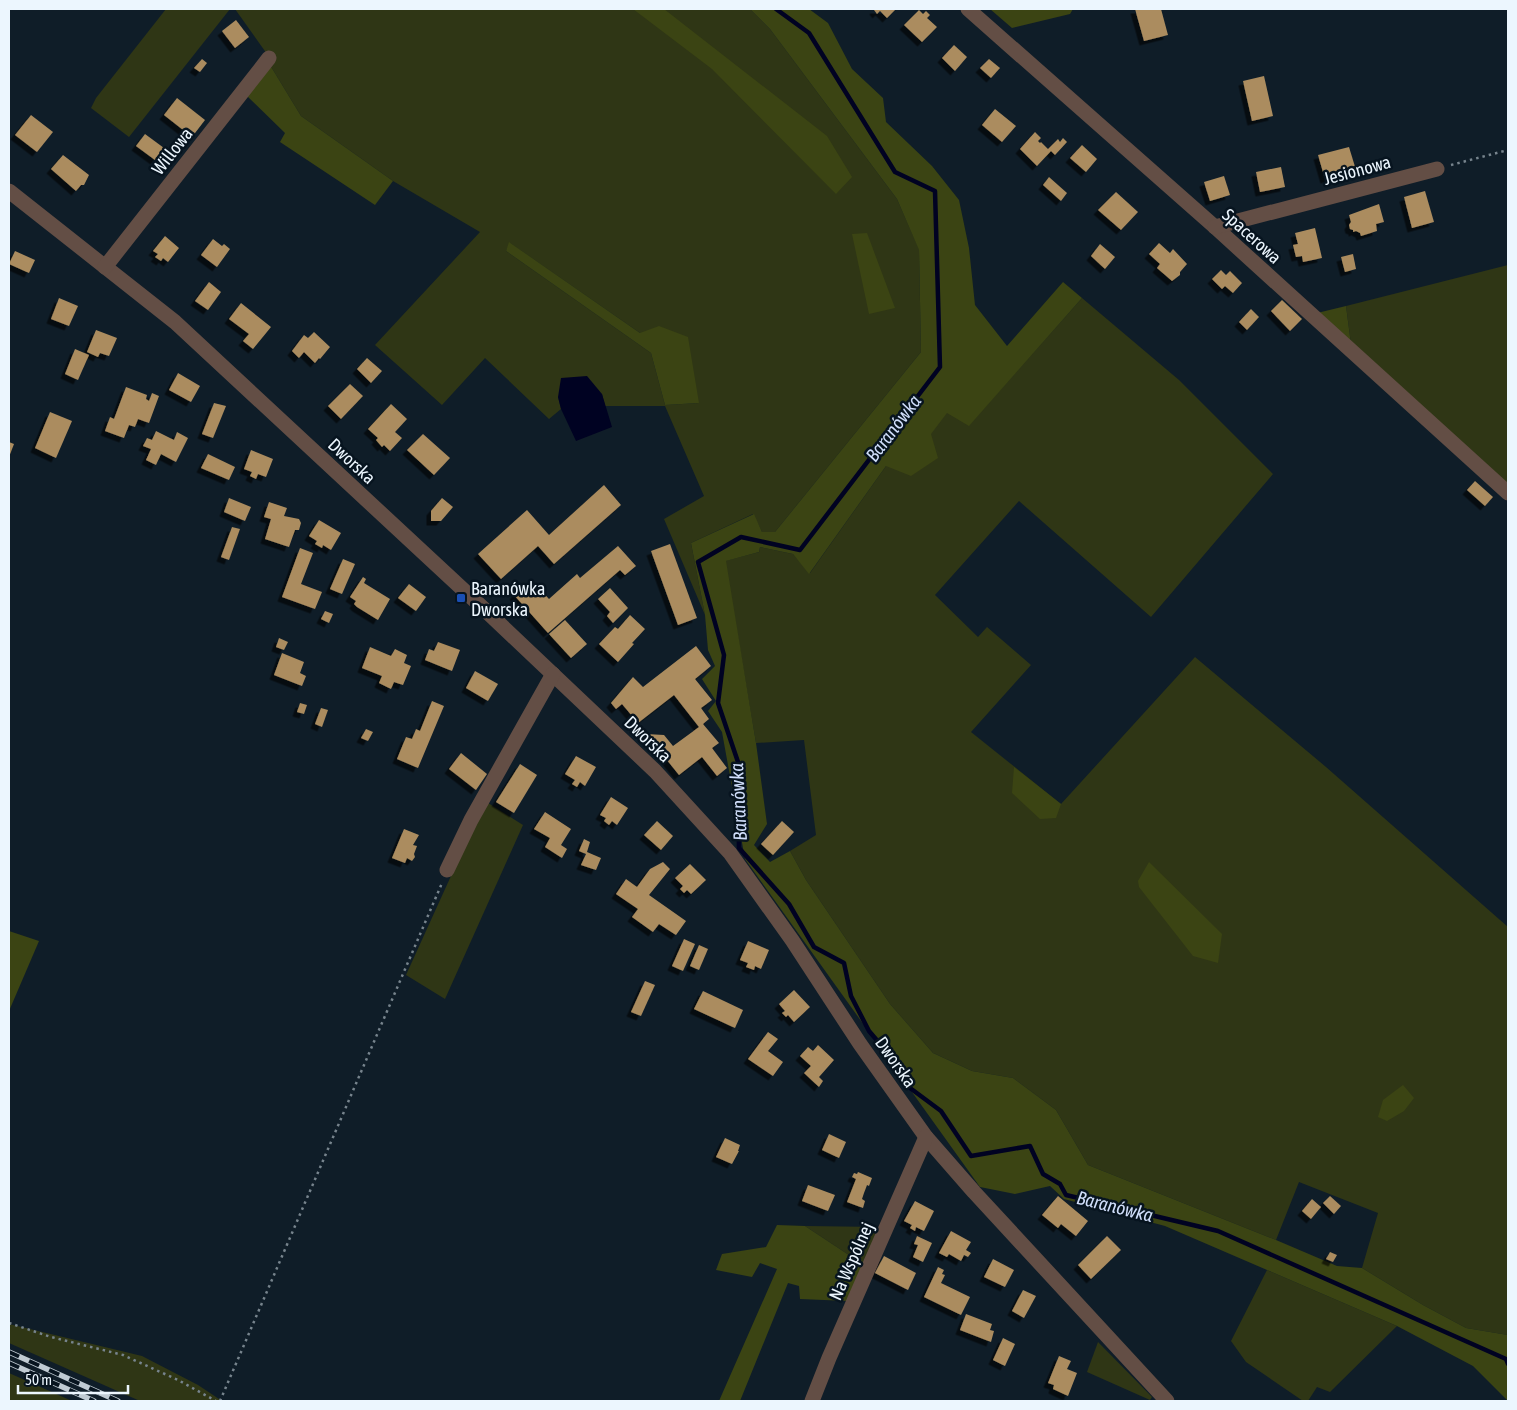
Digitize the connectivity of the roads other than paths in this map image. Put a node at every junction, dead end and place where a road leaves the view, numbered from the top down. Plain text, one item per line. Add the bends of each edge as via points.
1 (968, 9) edge
2 (269, 58) dead end
3 (1437, 169) road end
4 (9, 191) edge
5 (1215, 227) junction
6 (105, 267) junction
7 (1508, 494) edge
8 (553, 674) junction
9 (447, 870) road end
10 (926, 1137) junction
11 (812, 1401) edge
12 (1167, 1401) edge

1 - 5 street, Spacerowa
2 - 6 street, Willowa
3 - 5 street, Jesionowa
4 - 6 street, Dworska
5 - 7 street, Spacerowa
6 - 8 street, Dworska via 175,322
8 - 9 street via 471,820
8 - 10 street, Dworska via 654,771 730,853
10 - 11 street, Na Wspólnej
10 - 12 street, Dworska

